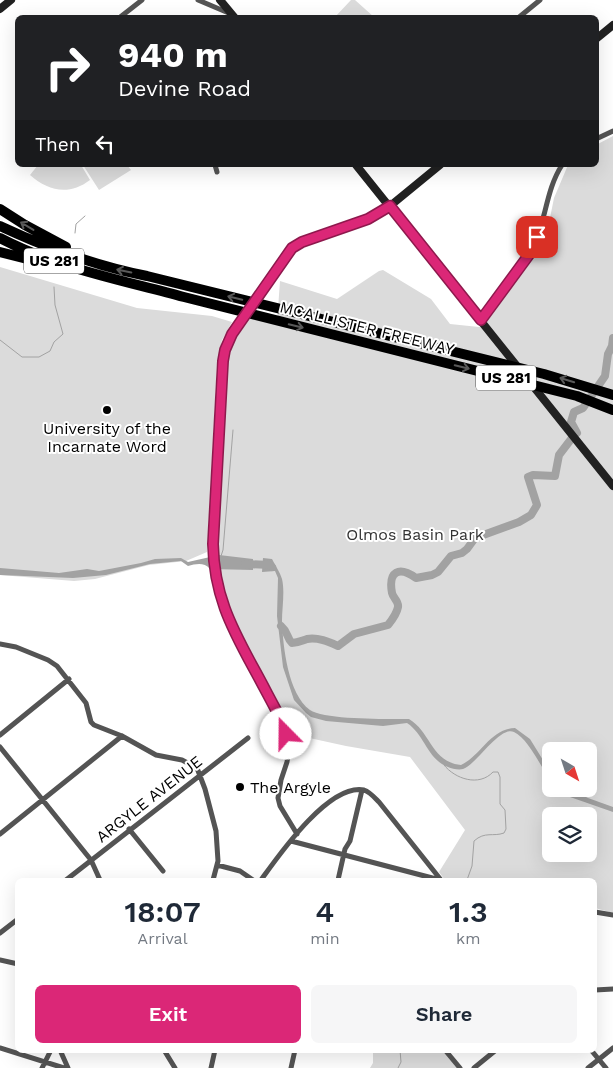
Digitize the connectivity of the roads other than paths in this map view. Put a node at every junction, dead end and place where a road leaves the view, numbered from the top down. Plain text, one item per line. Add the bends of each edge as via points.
1 (11, 0) edge
2 (142, 0) edge
3 (198, 0) edge
4 (220, 0) edge
5 (540, 0) edge
6 (0, 9) edge
7 (123, 15) edge
8 (231, 15) edge
9 (232, 15) edge
10 (522, 15) edge
11 (613, 25) edge
12 (599, 37) edge
13 (613, 130) edge
14 (599, 137) edge
15 (216, 167) edge
16 (358, 167) edge
17 (438, 167) edge
18 (561, 167) edge
19 (217, 172) dead end
20 (390, 206) junction
21 (0, 209) edge
22 (0, 226) edge
23 (0, 238) edge
24 (0, 252) edge
25 (101, 265) junction
26 (109, 278) junction
27 (481, 320) junction
28 (613, 395) edge
29 (613, 410) edge
30 (613, 486) edge
31 (0, 644) edge
32 (69, 679) junction
33 (0, 734) edge
34 (122, 736) junction
35 (248, 738) dead end
36 (0, 747) edge
37 (200, 776) junction
38 (362, 790) junction
39 (43, 800) junction
40 (129, 830) junction
41 (0, 834) edge
42 (297, 834) junction
43 (290, 841) junction
44 (344, 856) junction
45 (91, 860) junction
46 (217, 865) junction
47 (163, 871) dead end
48 (68, 878) edge
49 (99, 878) edge
50 (214, 878) edge
51 (250, 878) edge
52 (262, 878) edge
53 (338, 878) edge
54 (433, 878) edge
55 (439, 878) edge
56 (597, 912) edge
57 (613, 915) edge
58 (15, 921) edge
59 (0, 933) edge
60 (0, 960) edge
61 (15, 963) edge
62 (613, 989) edge
63 (597, 990) edge
64 (0, 1048) edge
65 (613, 1048) edge
66 (15, 1053) edge
67 (16, 1053) edge
68 (50, 1053) edge
69 (61, 1053) edge
70 (166, 1053) edge
71 (214, 1053) edge
72 (294, 1053) edge
73 (448, 1053) edge
74 (492, 1053) edge
75 (594, 1053) edge
76 (599, 1059) junction
77 (46, 1062) junction
78 (42, 1068) edge
79 (64, 1068) edge
80 (68, 1068) edge
81 (175, 1068) edge
82 (211, 1068) edge
83 (291, 1068) edge
84 (460, 1068) edge
85 (474, 1068) edge
86 (588, 1068) edge
87 (606, 1068) edge

1 - 6 street
2 - 7 street
3 - 8 street
4 - 9 street
5 - 10 street
11 - 12 street
13 - 14 street
15 - 19 street
16 - 20 street
17 - 20 street
18 - 27 street via 531,252
20 - 27 street
20 - 42 street via 375,216 292,248 232,334 223,361 214,559 229,621 286,734 288,762 280,780 278,798
25 -> 21 highway
22 - 25 highway, MCALLISTER FREEWAY / US 281
23 - 26 highway, MCALLISTER FREEWAY / US 281 via 69,266
24 - 26 highway
28 -> 25 highway, MCALLISTER FREEWAY / US 281 via 544,374
26 -> 29 highway, MCALLISTER FREEWAY / US 281 via 577,396
27 - 30 street
31 - 32 street via 48,660
32 - 33 street
32 - 34 street via 86,703 91,722
34 - 37 street via 156,755 189,762 197,768
34 - 39 street
35 - 37 street, ARGYLE AVENUE
36 - 39 street
37 - 40 street, ARGYLE AVENUE
37 - 46 street via 214,822
38 - 42 street via 330,801
38 - 44 street
38 - 55 street via 379,802
39 - 41 street
39 - 45 street
40 - 45 street, ARGYLE AVENUE
40 - 47 street
42 - 43 street
43 - 44 street
43 - 52 street
44 - 53 street
44 - 54 street
45 - 48 street, ARGYLE AVENUE
45 - 49 street
46 - 50 street
46 - 51 street via 240,871
56 - 57 street
58 - 59 street
60 - 61 street
62 - 63 street
64 - 66 street
65 - 76 street
67 - 77 street
68 - 77 street
69 - 80 street
70 - 81 street
71 - 82 street
72 - 83 street
73 - 84 street
74 - 85 street
75 - 76 street
76 - 86 street
76 - 87 street
77 - 78 street
77 - 79 street

